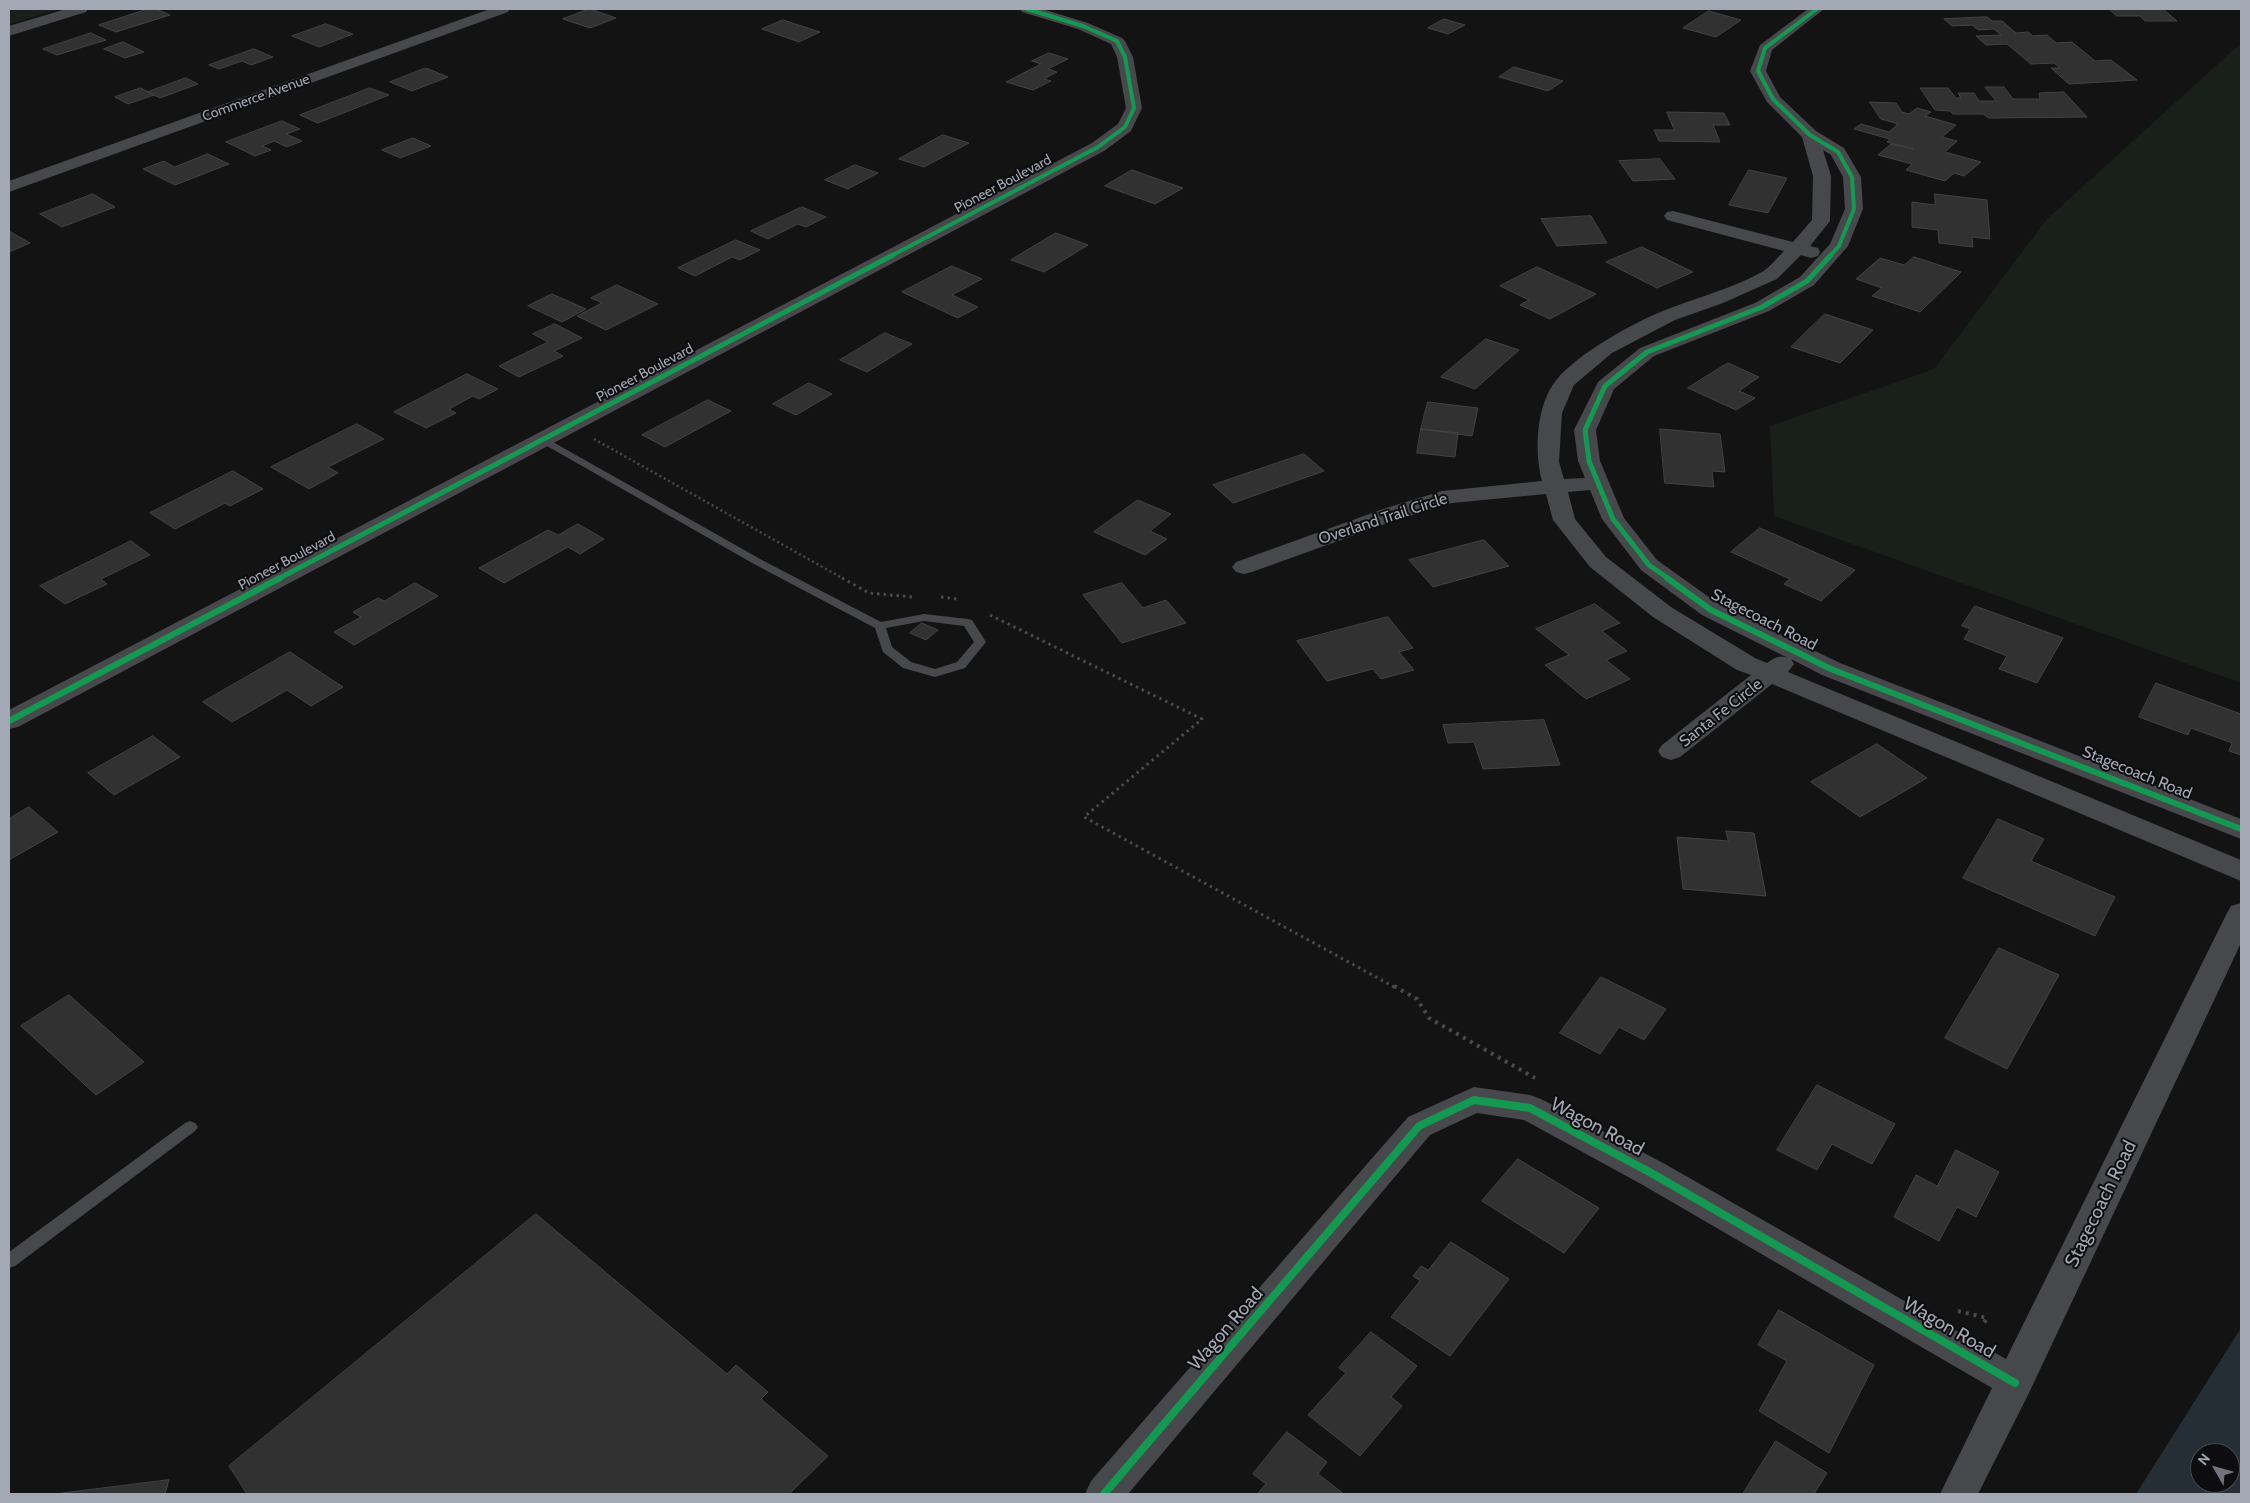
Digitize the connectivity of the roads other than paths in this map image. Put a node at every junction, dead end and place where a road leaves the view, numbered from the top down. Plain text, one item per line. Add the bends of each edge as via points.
1 (81, 9) edge
2 (1027, 9) edge
3 (1817, 9) edge
4 (495, 10) edge
5 (9, 31) edge
6 (1810, 135) junction
7 (9, 187) edge
8 (1673, 216) dead end
9 (1798, 248) junction
10 (1829, 257) junction
11 (549, 443) junction
12 (1598, 483) junction
13 (1555, 486) junction
14 (1244, 567) dead end
15 (880, 626) junction
16 (1795, 652) junction
17 (1771, 674) junction
18 (9, 721) edge
19 (1671, 751) dead end
20 (2241, 829) edge
21 (2241, 870) edge
22 (2241, 913) edge
23 (190, 1128) dead end
24 (9, 1261) edge
25 (2015, 1384) junction
26 (1104, 1494) edge
27 (1960, 1494) edge

1 - 5 street
2 - 11 street, Pioneer Boulevard via 1083,26 1117,41 1125,57 1134,108 1125,127 1098,147
3 - 6 street, Stagecoach Road via 1765,48 1758,71 1773,99
4 - 7 street, Commerce Avenue
6 - 9 street, Stagecoach Road via 1822,176 1821,220
6 - 10 street, Stagecoach Road via 1838,152 1852,177 1854,208 1839,246
8 - 9 street
9 - 10 street
9 - 13 street, Stagecoach Road via 1770,274 1716,299 1668,316 1605,349 1565,382 1551,413 1548,462
10 - 12 street, Stagecoach Road via 1807,281 1762,307 1647,352 1604,386 1585,430 1589,461
11 - 15 lane via 758,562
11 - 18 street, Pioneer Boulevard
12 - 13 street, Overland Trail Circle
12 - 16 street, Stagecoach Road via 1613,520 1649,565 1711,610
13 - 14 street, Overland Trail Circle via 1450,496
13 - 17 street, Stagecoach Road via 1564,520 1598,562 1662,612 1746,664
15 - 15 lane via 887,649 907,665 935,673 961,665 980,642 968,623 931,616 902,619
16 - 17 street, Santa Fe Circle
16 - 20 street, Stagecoach Road via 1831,669
17 - 19 street, Santa Fe Circle
17 - 21 street, Stagecoach Road
22 - 25 street, Stagecoach Road
23 - 24 lane
25 - 26 street, Wagon Road via 1653,1174 1530,1108 1474,1100 1419,1126
25 - 27 street, Stagecoach Road

